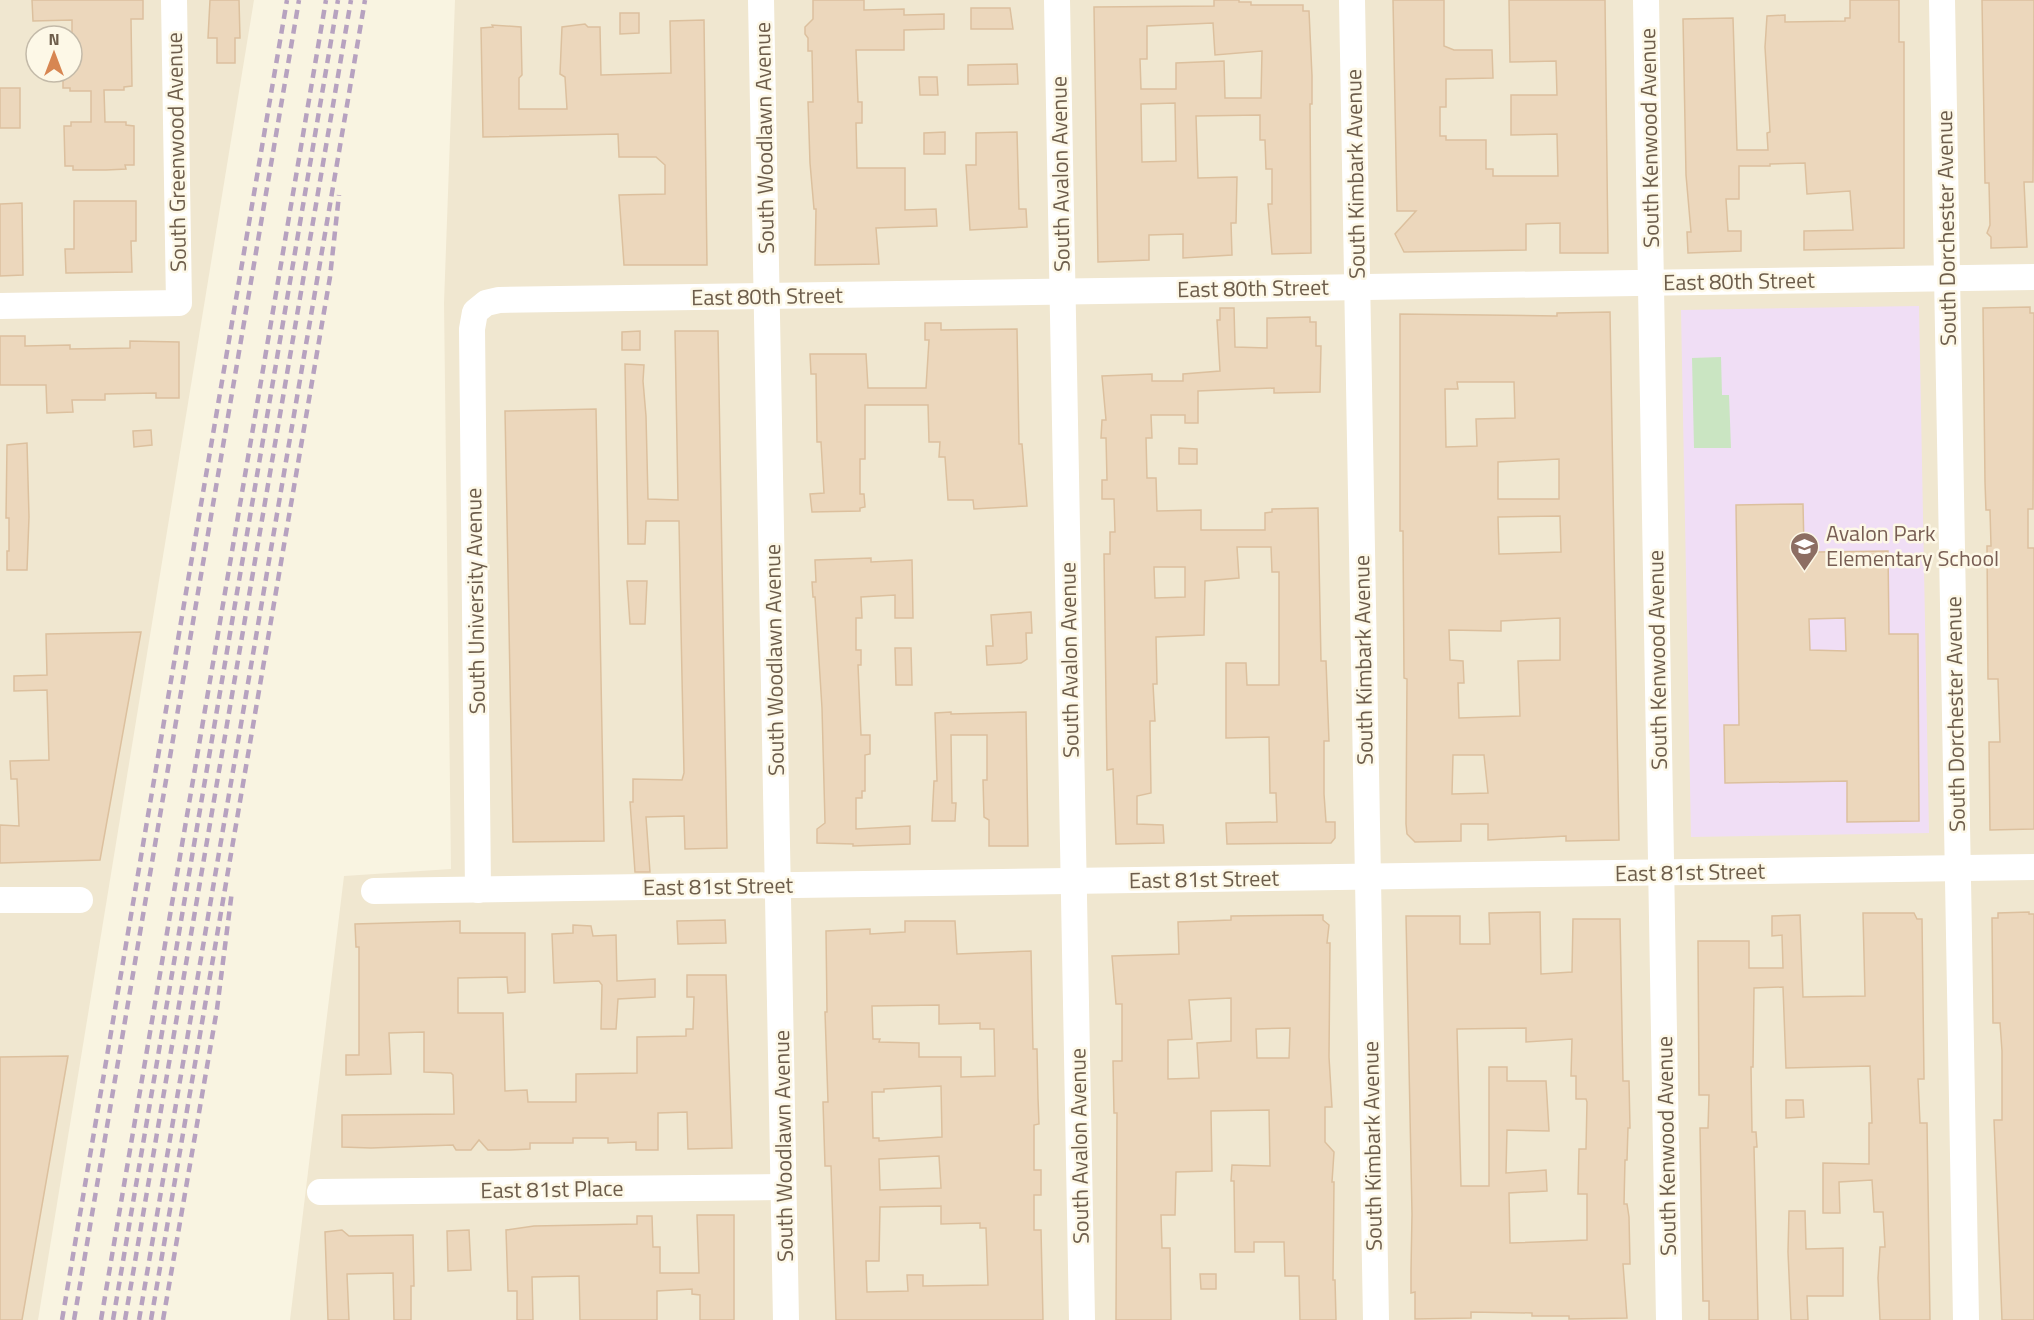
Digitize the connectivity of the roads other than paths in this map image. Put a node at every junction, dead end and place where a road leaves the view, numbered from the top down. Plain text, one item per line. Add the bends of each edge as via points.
1 (174, 0) edge
2 (761, 0) edge
3 (1057, 0) edge
4 (1352, 0) edge
5 (1647, 0) edge
6 (1942, 0) edge
7 (2034, 277) edge
8 (1947, 278) junction
9 (1651, 282) junction
10 (1357, 287) junction
11 (1062, 291) junction
12 (768, 296) junction
13 (0, 306) edge
14 (475, 312) joint
15 (2034, 867) edge
16 (1958, 868) junction
17 (1661, 872) junction
18 (1367, 876) junction
19 (1073, 882) junction
20 (778, 885) junction
21 (478, 890) junction
22 (374, 891) dead end
23 (0, 900) edge
24 (80, 900) dead end
25 (783, 1187) junction
26 (320, 1191) dead end
27 (786, 1320) edge
28 (1082, 1320) edge
29 (1376, 1320) edge
30 (1669, 1320) edge
31 (1966, 1320) edge

1 - 13 street, South Greenwood Avenue via 179,303
2 - 12 street, South Woodlawn Avenue
3 - 11 street, South Avalon Avenue
4 - 10 street, South Kimbark Avenue
5 - 9 street, South Kenwood Avenue
6 - 8 street, South Dorchester Avenue
7 - 8 street, East 80th Street
8 - 9 street, East 80th Street
8 - 16 street, South Dorchester Avenue
9 - 10 street, East 80th Street
9 - 17 street, South Kenwood Avenue
10 - 11 street, East 80th Street
10 - 18 street, South Kimbark Avenue
11 - 12 street, East 80th Street
11 - 19 street, South Avalon Avenue
12 - 14 street, East 80th Street via 499,300 486,303
12 - 20 street, South Woodlawn Avenue
14 - 21 street, South University Avenue via 472,329
15 - 16 street, East 81st Street
16 - 17 street, East 81st Street
16 - 31 street, South Dorchester Avenue
17 - 18 street, East 81st Street
17 - 30 street, South Kenwood Avenue
18 - 19 street, East 81st Street
18 - 29 street, South Kimbark Avenue
19 - 20 street, East 81st Street
19 - 28 street, South Avalon Avenue
20 - 21 street, East 81st Street
20 - 25 street, South Woodlawn Avenue
21 - 22 street, East 81st Street
23 - 24 street
25 - 26 street, East 81st Place
25 - 27 street, South Woodlawn Avenue

